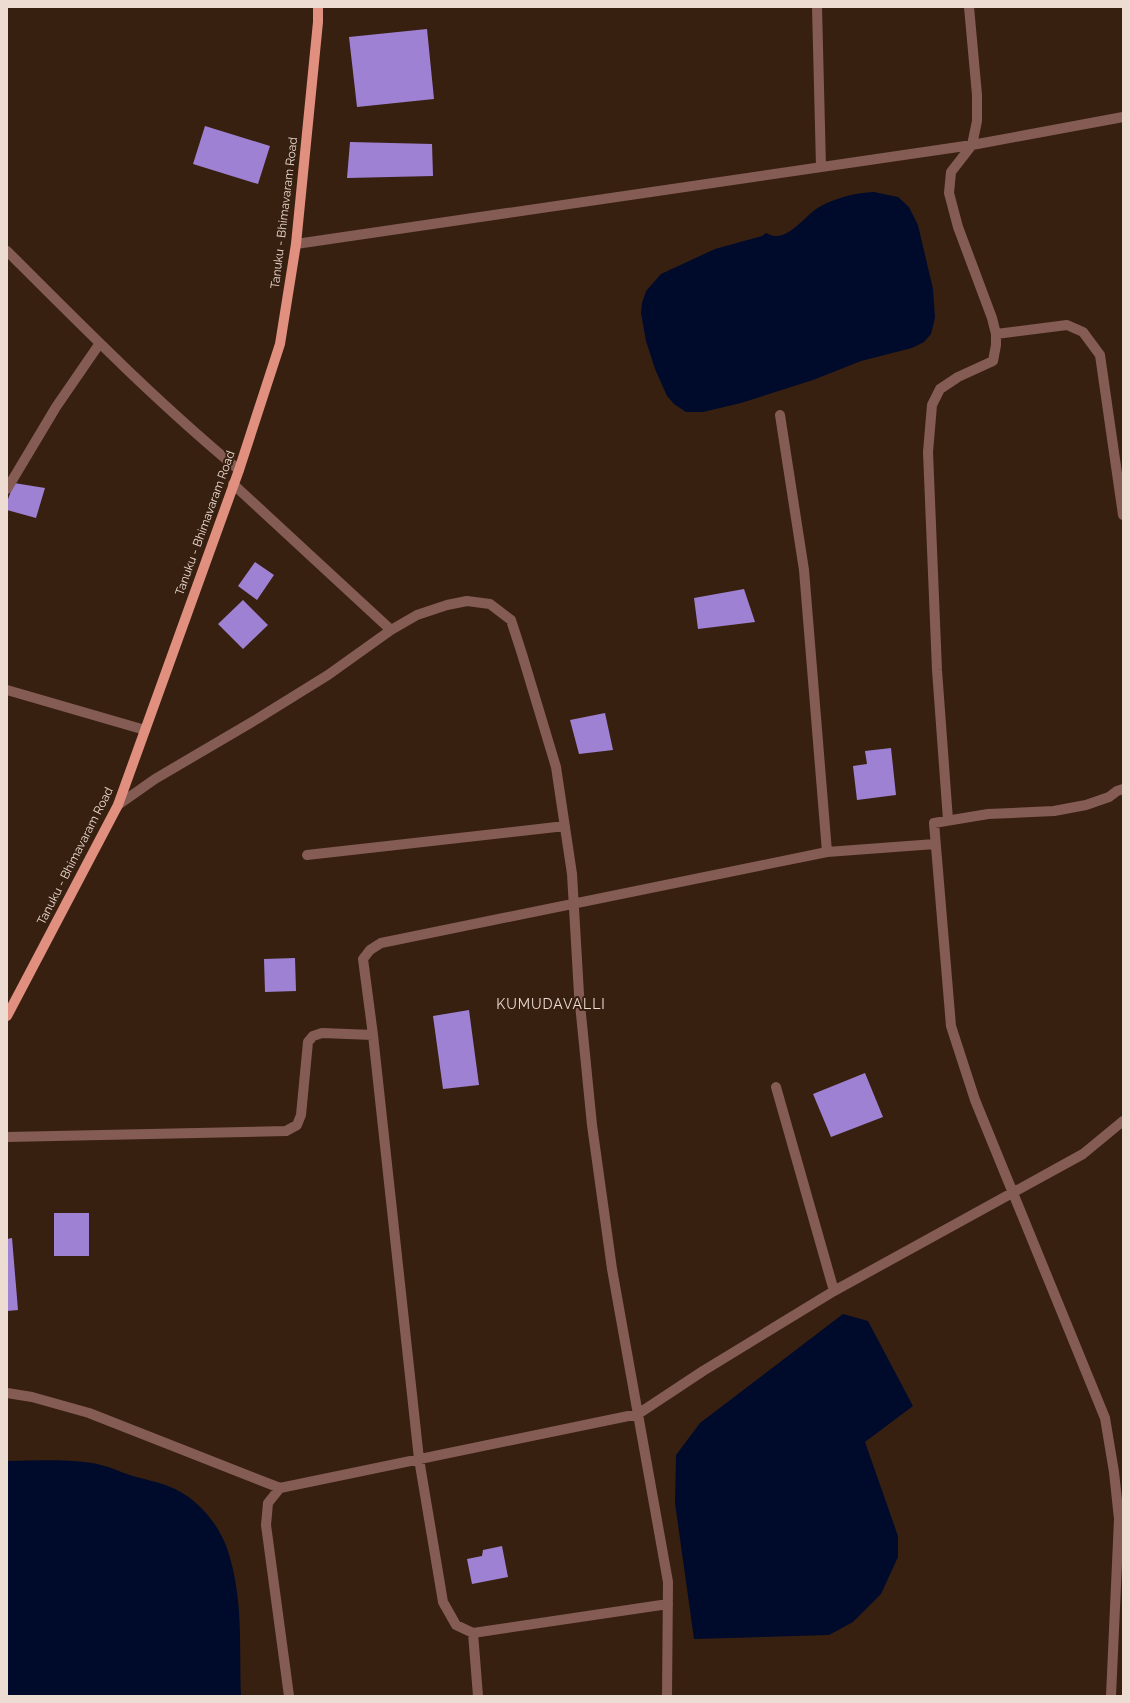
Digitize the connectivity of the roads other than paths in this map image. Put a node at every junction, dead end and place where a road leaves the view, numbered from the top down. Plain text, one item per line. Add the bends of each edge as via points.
1 (318, 7) edge
2 (818, 7) edge
3 (969, 7) edge
4 (1123, 116) edge
5 (972, 145) junction
6 (821, 167) junction
7 (296, 244) junction
8 (7, 251) edge
9 (996, 334) junction
10 (100, 343) junction
11 (780, 415) dead end
12 (239, 470) junction
13 (233, 484) junction
14 (7, 489) edge
15 (1123, 515) edge
16 (390, 630) junction
17 (7, 690) edge
18 (145, 730) junction
19 (1123, 788) edge
20 (118, 804) junction
21 (948, 820) junction
22 (564, 826) junction
23 (935, 844) junction
24 (826, 852) junction
25 (307, 855) dead end
26 (574, 903) junction
27 (7, 1016) edge
28 (373, 1035) junction
29 (776, 1087) dead end
30 (1123, 1121) edge
31 (7, 1137) edge
32 (1013, 1191) junction
33 (834, 1291) junction
34 (7, 1393) edge
35 (638, 1414) junction
36 (419, 1459) junction
37 (280, 1488) junction
38 (668, 1604) junction
39 (473, 1633) junction
40 (289, 1696) edge
41 (478, 1696) edge
42 (667, 1696) edge
43 (1111, 1696) edge

1 - 7 main road, Tanuku - Bhimavaram Road
2 - 6 street
3 - 5 street via 977,95 977,121
4 - 5 street
5 - 6 street
5 - 9 street via 951,172 949,193 958,227
6 - 7 street
7 - 12 main road, Tanuku - Bhimavaram Road via 280,344
8 - 10 street
9 - 15 street via 1067,325 1083,332 1100,355
9 - 21 street via 993,361 958,377 940,389 932,406 928,452 937,670
10 - 12 street via 210,447
10 - 14 street via 56,407
11 - 24 street via 804,570
12 - 13 main road, Tanuku - Bhimavaram Road
13 - 16 street
13 - 18 main road, Tanuku - Bhimavaram Road
16 - 20 street via 250,724 155,779
16 - 22 street via 417,615 467,601 490,604 511,620 556,767
17 - 18 street
18 - 20 main road, Tanuku - Bhimavaram Road
19 - 21 street via 1109,797 1054,811 988,814
20 - 27 main road, Tanuku - Bhimavaram Road
21 - 23 street via 934,823
22 - 25 street
22 - 26 street
23 - 24 street
23 - 32 street via 951,1026 976,1100
24 - 26 street
26 - 28 street via 381,943 370,950 363,959
26 - 35 street via 592,1125 612,1269
28 - 31 street via 322,1033 313,1036 308,1042 301,1115 297,1125 286,1131
28 - 36 street
29 - 33 street
30 - 32 street via 1083,1154
32 - 33 street
32 - 43 street via 1105,1418 1119,1519
33 - 35 street
34 - 37 street via 32,1397 89,1413
35 - 36 street
35 - 38 street via 668,1582
36 - 37 street
36 - 39 street via 443,1602 456,1625
37 - 40 street via 268,1503 266,1525
38 - 39 street
38 - 42 street
39 - 41 street

